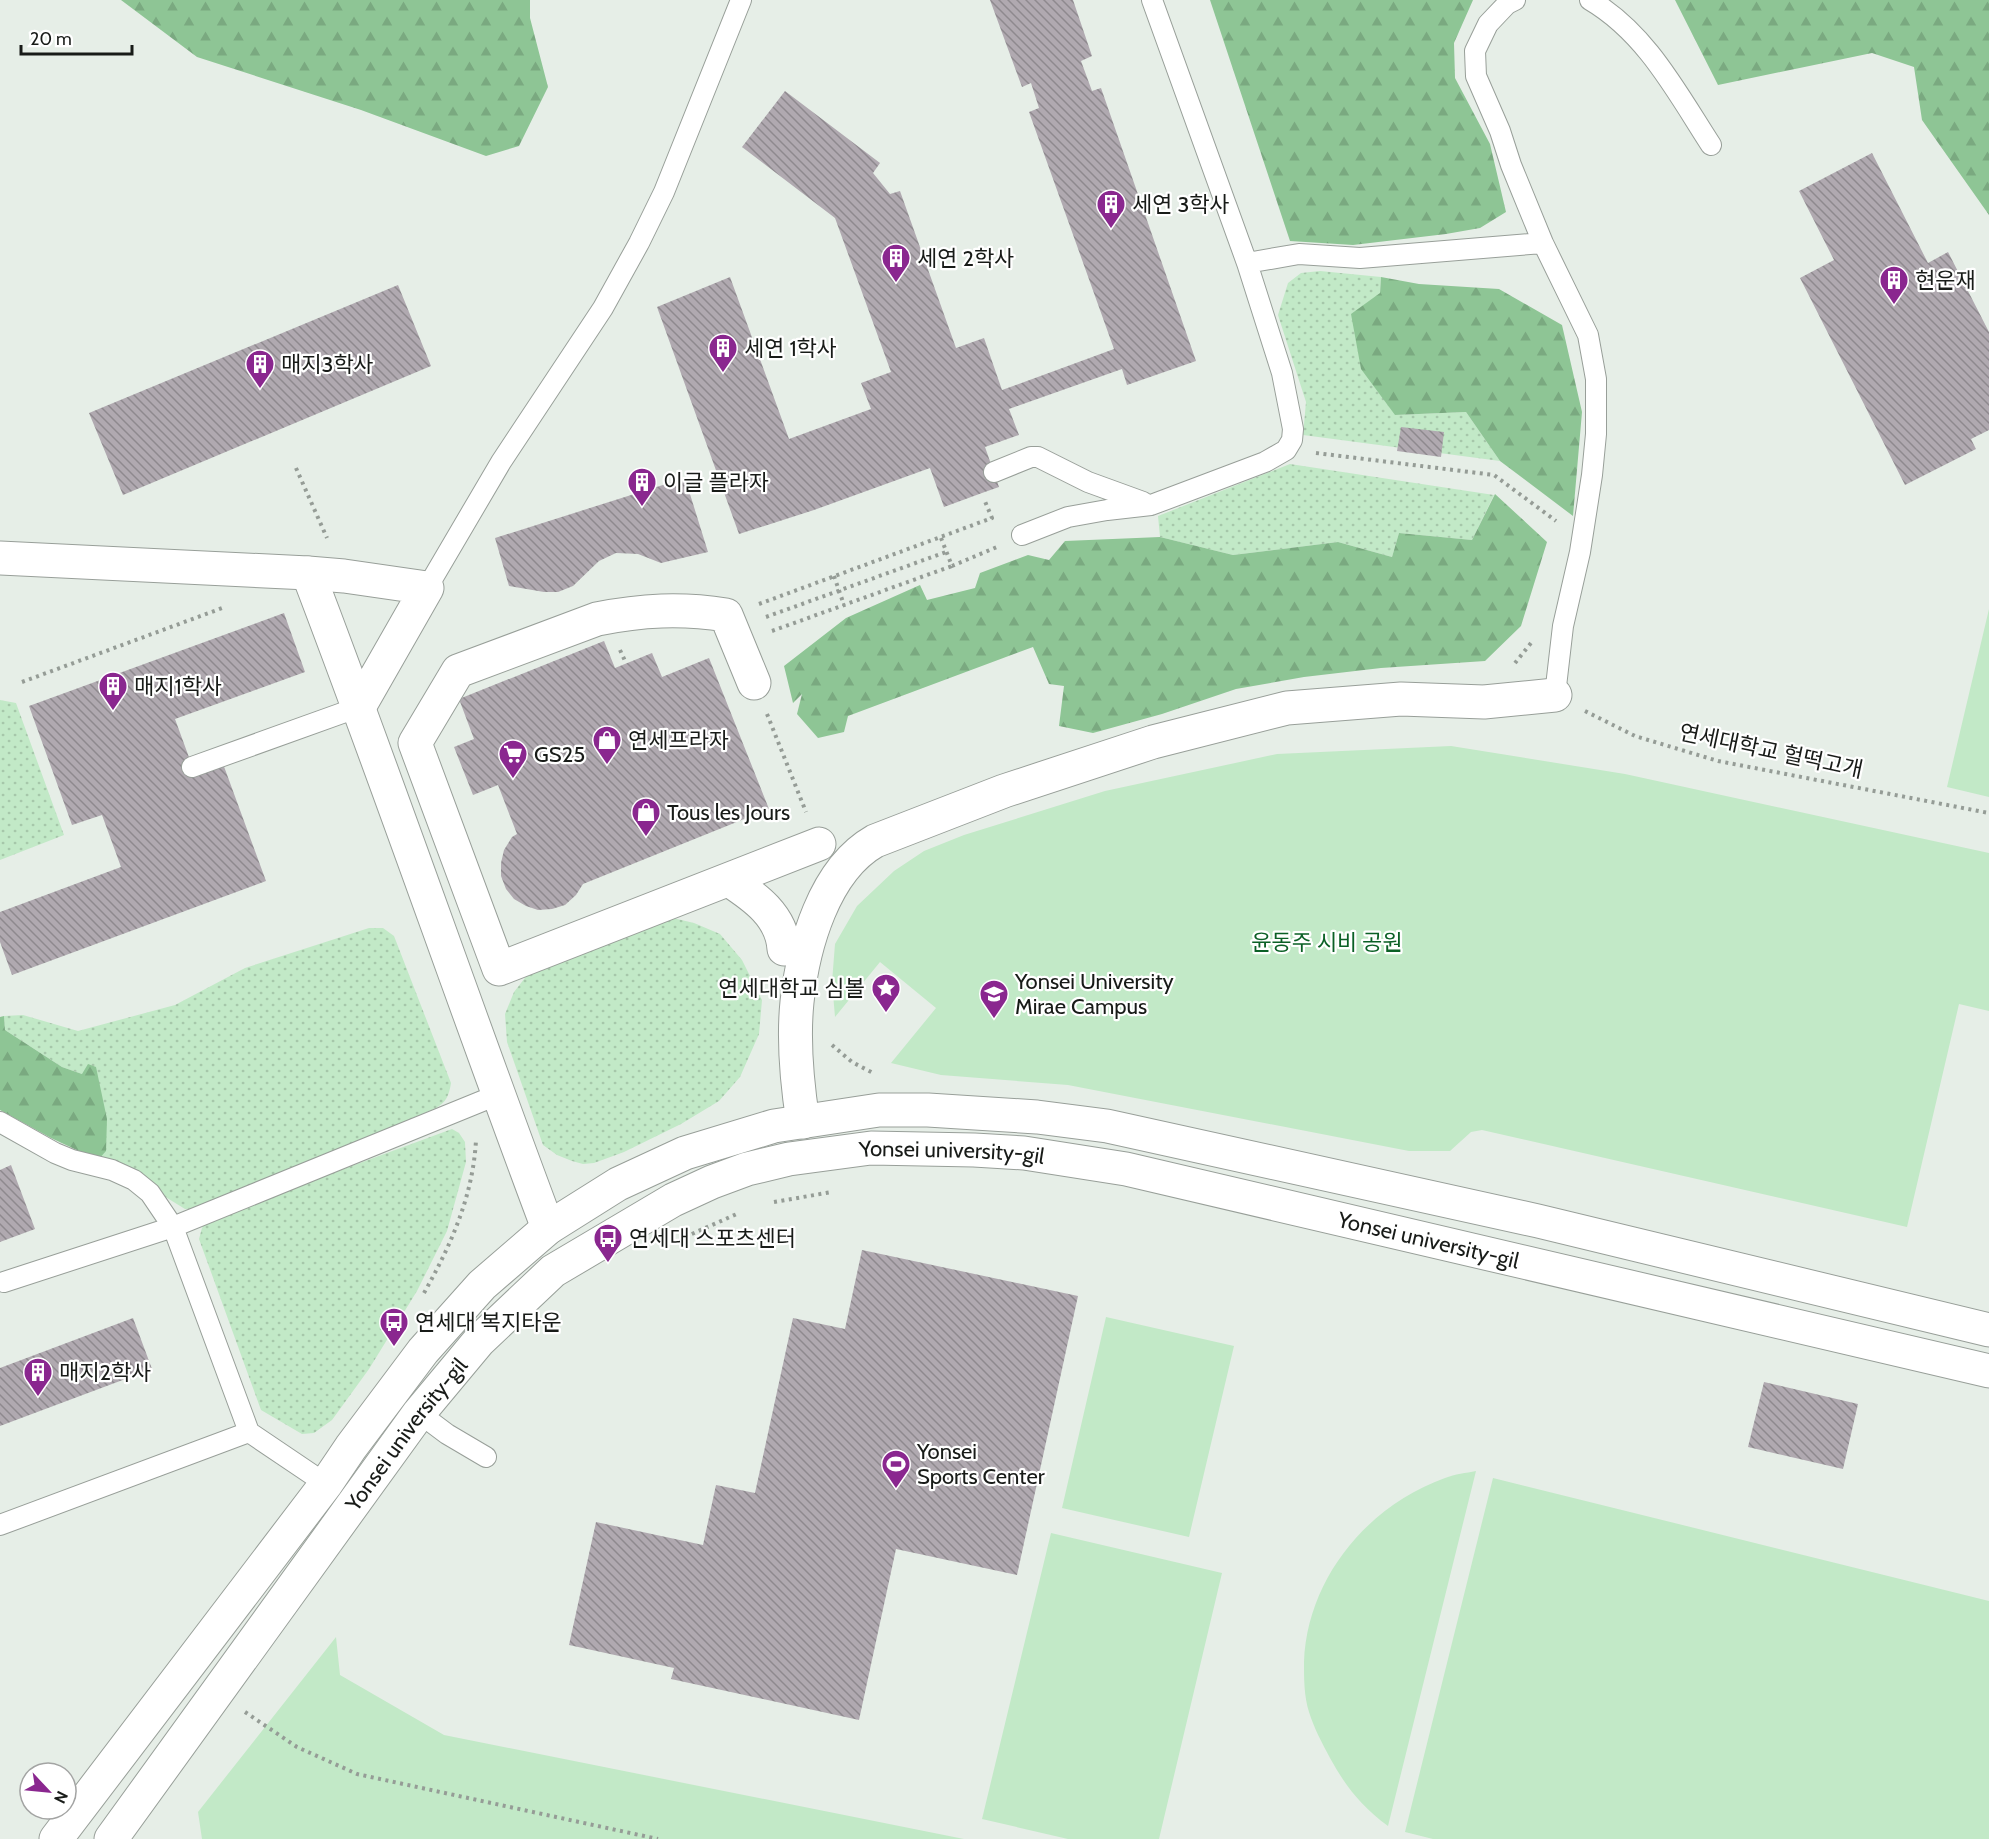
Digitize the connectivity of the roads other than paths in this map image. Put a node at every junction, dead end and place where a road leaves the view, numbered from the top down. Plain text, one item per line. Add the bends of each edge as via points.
1 (741, 0) edge
2 (1152, 0) edge
3 (1515, 0) edge
4 (1590, 0) edge
5 (1711, 145) dead end
6 (1543, 243) junction
7 (1247, 263) junction
8 (994, 472) dead end
9 (1151, 505) junction
10 (1022, 535) road end
11 (0, 558) edge
12 (308, 573) junction
13 (428, 588) junction
14 (754, 683) road end
15 (1555, 695) joint
16 (359, 707) junction
17 (192, 766) dead end
18 (819, 844) road end
19 (729, 880) junction
20 (784, 949) dead end
21 (485, 1100) junction
22 (0, 1122) edge
23 (803, 1122) junction
24 (173, 1227) junction
25 (548, 1228) junction
26 (4, 1282) dead end
27 (1989, 1330) edge
28 (1989, 1371) edge
29 (419, 1413) junction
30 (249, 1432) junction
31 (486, 1456) dead end
32 (326, 1484) junction
33 (0, 1525) edge
34 (56, 1839) edge
35 (111, 1839) edge

1 - 13 lane via 664,192 639,243 603,308 501,462
2 - 7 lane
3 - 6 lane via 1507,3 1488,24 1475,51 1476,76
4 - 5 lane via 1625,25 1649,51
6 - 7 lane via 1360,258 1299,254
6 - 15 lane via 1588,335 1596,379 1592,475 1563,626
7 - 9 lane via 1282,373 1292,440 1286,450 1265,462
8 - 9 lane via 1038,457 1088,482
9 - 10 lane via 1068,517
11 - 12 street
12 - 13 street
12 - 16 street
13 - 16 street
14 - 19 street via 732,629 695,610 640,611 597,619 458,671 415,743 499,969
15 - 23 street via 1484,702 1401,699 1287,708 1153,742 1004,791 864,847 837,876 804,960 796,1041
16 - 17 lane
16 - 21 street
18 - 19 street
19 - 20 street via 767,909 780,927
21 - 24 lane
21 - 25 street
22 - 24 lane via 55,1153 134,1180 150,1193
23 - 25 street via 774,1126 685,1153 618,1184
23 - 27 street via 879,1110 928,1110 1107,1126 1538,1221
24 - 26 lane
24 - 30 lane
25 - 32 street via 482,1285 423,1351
28 - 29 street, Yonsei university-gil via 1126,1169 1024,1153 871,1148 747,1169 673,1200 553,1271 479,1341
29 - 31 lane
29 - 35 street, Yonsei university-gil
30 - 32 lane
30 - 33 lane
32 - 34 street

